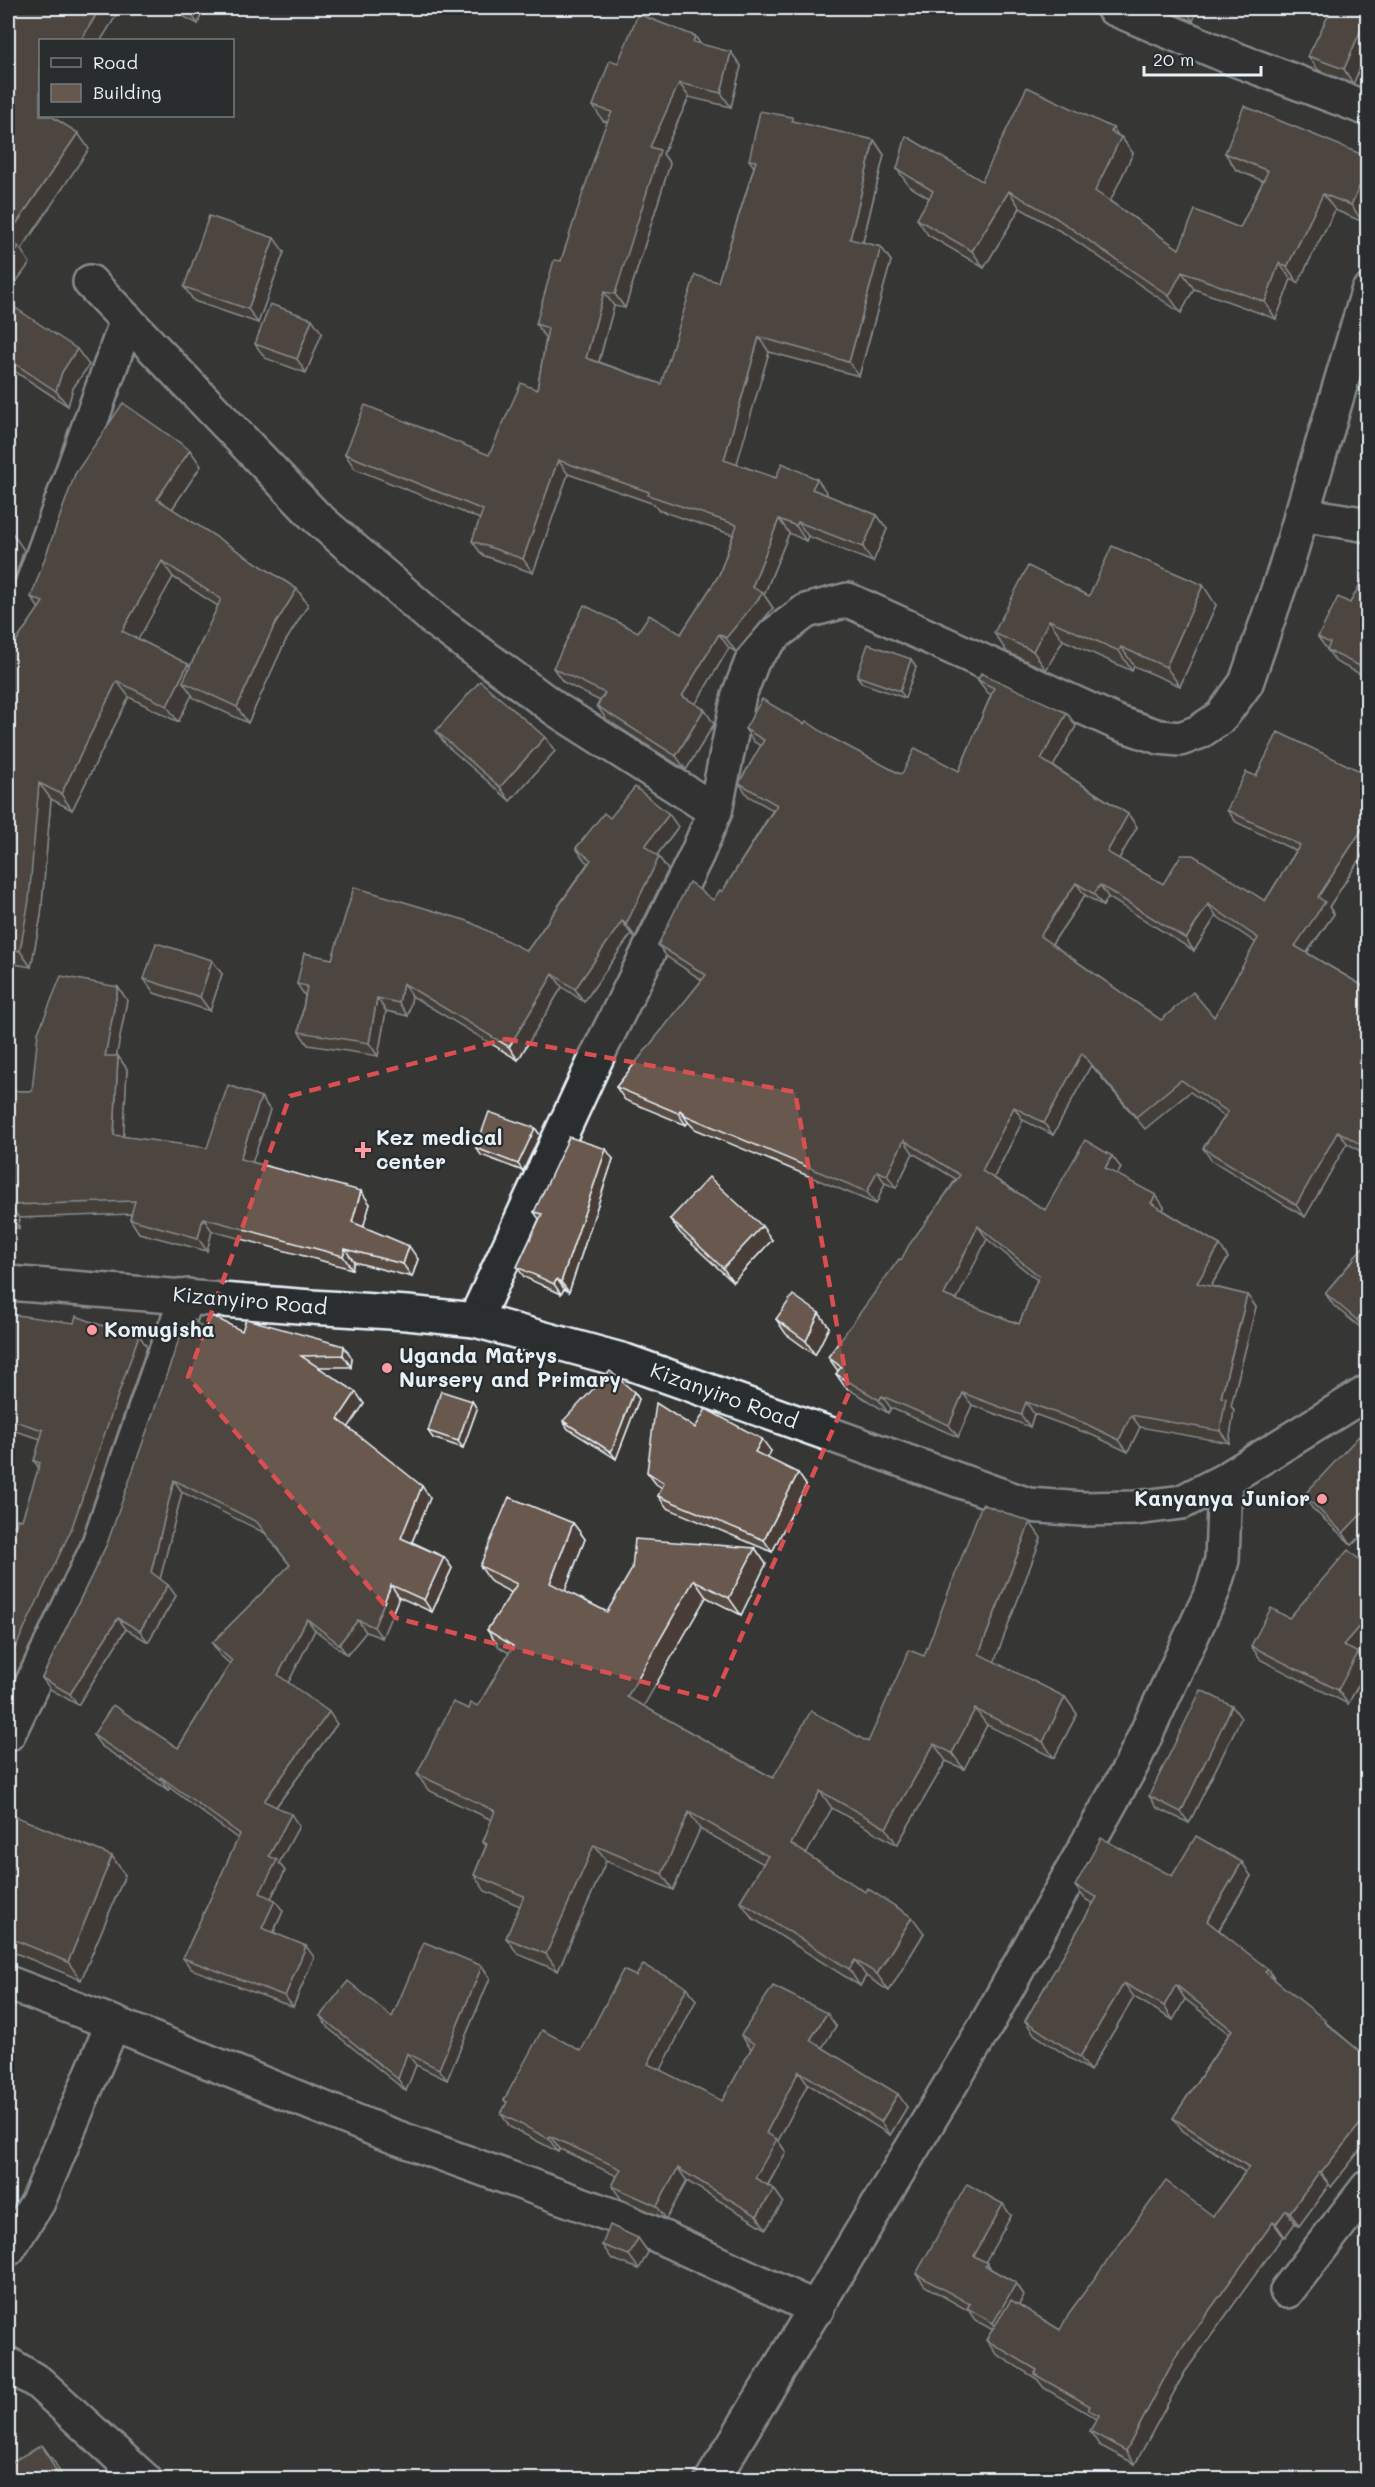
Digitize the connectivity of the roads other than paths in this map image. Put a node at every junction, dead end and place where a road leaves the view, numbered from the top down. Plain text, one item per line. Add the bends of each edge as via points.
1 (1113, 8) edge
2 (1368, 109) edge
3 (90, 282) dead end
4 (1368, 292) edge
5 (127, 320) junction
6 (1301, 514) junction
7 (1368, 525) edge
8 (8, 652) edge
9 (715, 811) junction
10 (8, 1283) edge
11 (188, 1296) junction
12 (475, 1320) junction
13 (1368, 1392) edge
14 (1225, 1480) junction
15 (8, 1734) edge
16 (8, 1983) edge
17 (113, 2023) junction
18 (1368, 2187) edge
19 (8, 2249) edge
20 (1287, 2291) dead end
21 (817, 2309) junction
22 (8, 2364) edge
23 (145, 2480) edge
24 (712, 2480) edge

1 - 2 street
3 - 5 street
4 - 6 street
5 - 8 street
5 - 9 street via 315,516 436,621 557,710
6 - 7 street
6 - 9 street via 1246,683 1221,717 1198,732 1180,739 1159,737 1118,723 848,600 806,611 774,634 753,659 739,695
9 - 12 street
10 - 11 street, Kizanyiro Road
11 - 12 street, Kizanyiro Road
11 - 15 street via 97,1549
12 - 14 street, Kizanyiro Road via 625,1361 1028,1504 1136,1508 1182,1502
13 - 14 street, Kizanyiro Road
14 - 21 street via 1222,1560 1213,1590 1132,1764 984,2029
16 - 17 street
17 - 19 street via 38,2202
17 - 21 street via 382,2132 621,2219
18 - 20 street
21 - 24 street
22 - 23 street via 39,2383

